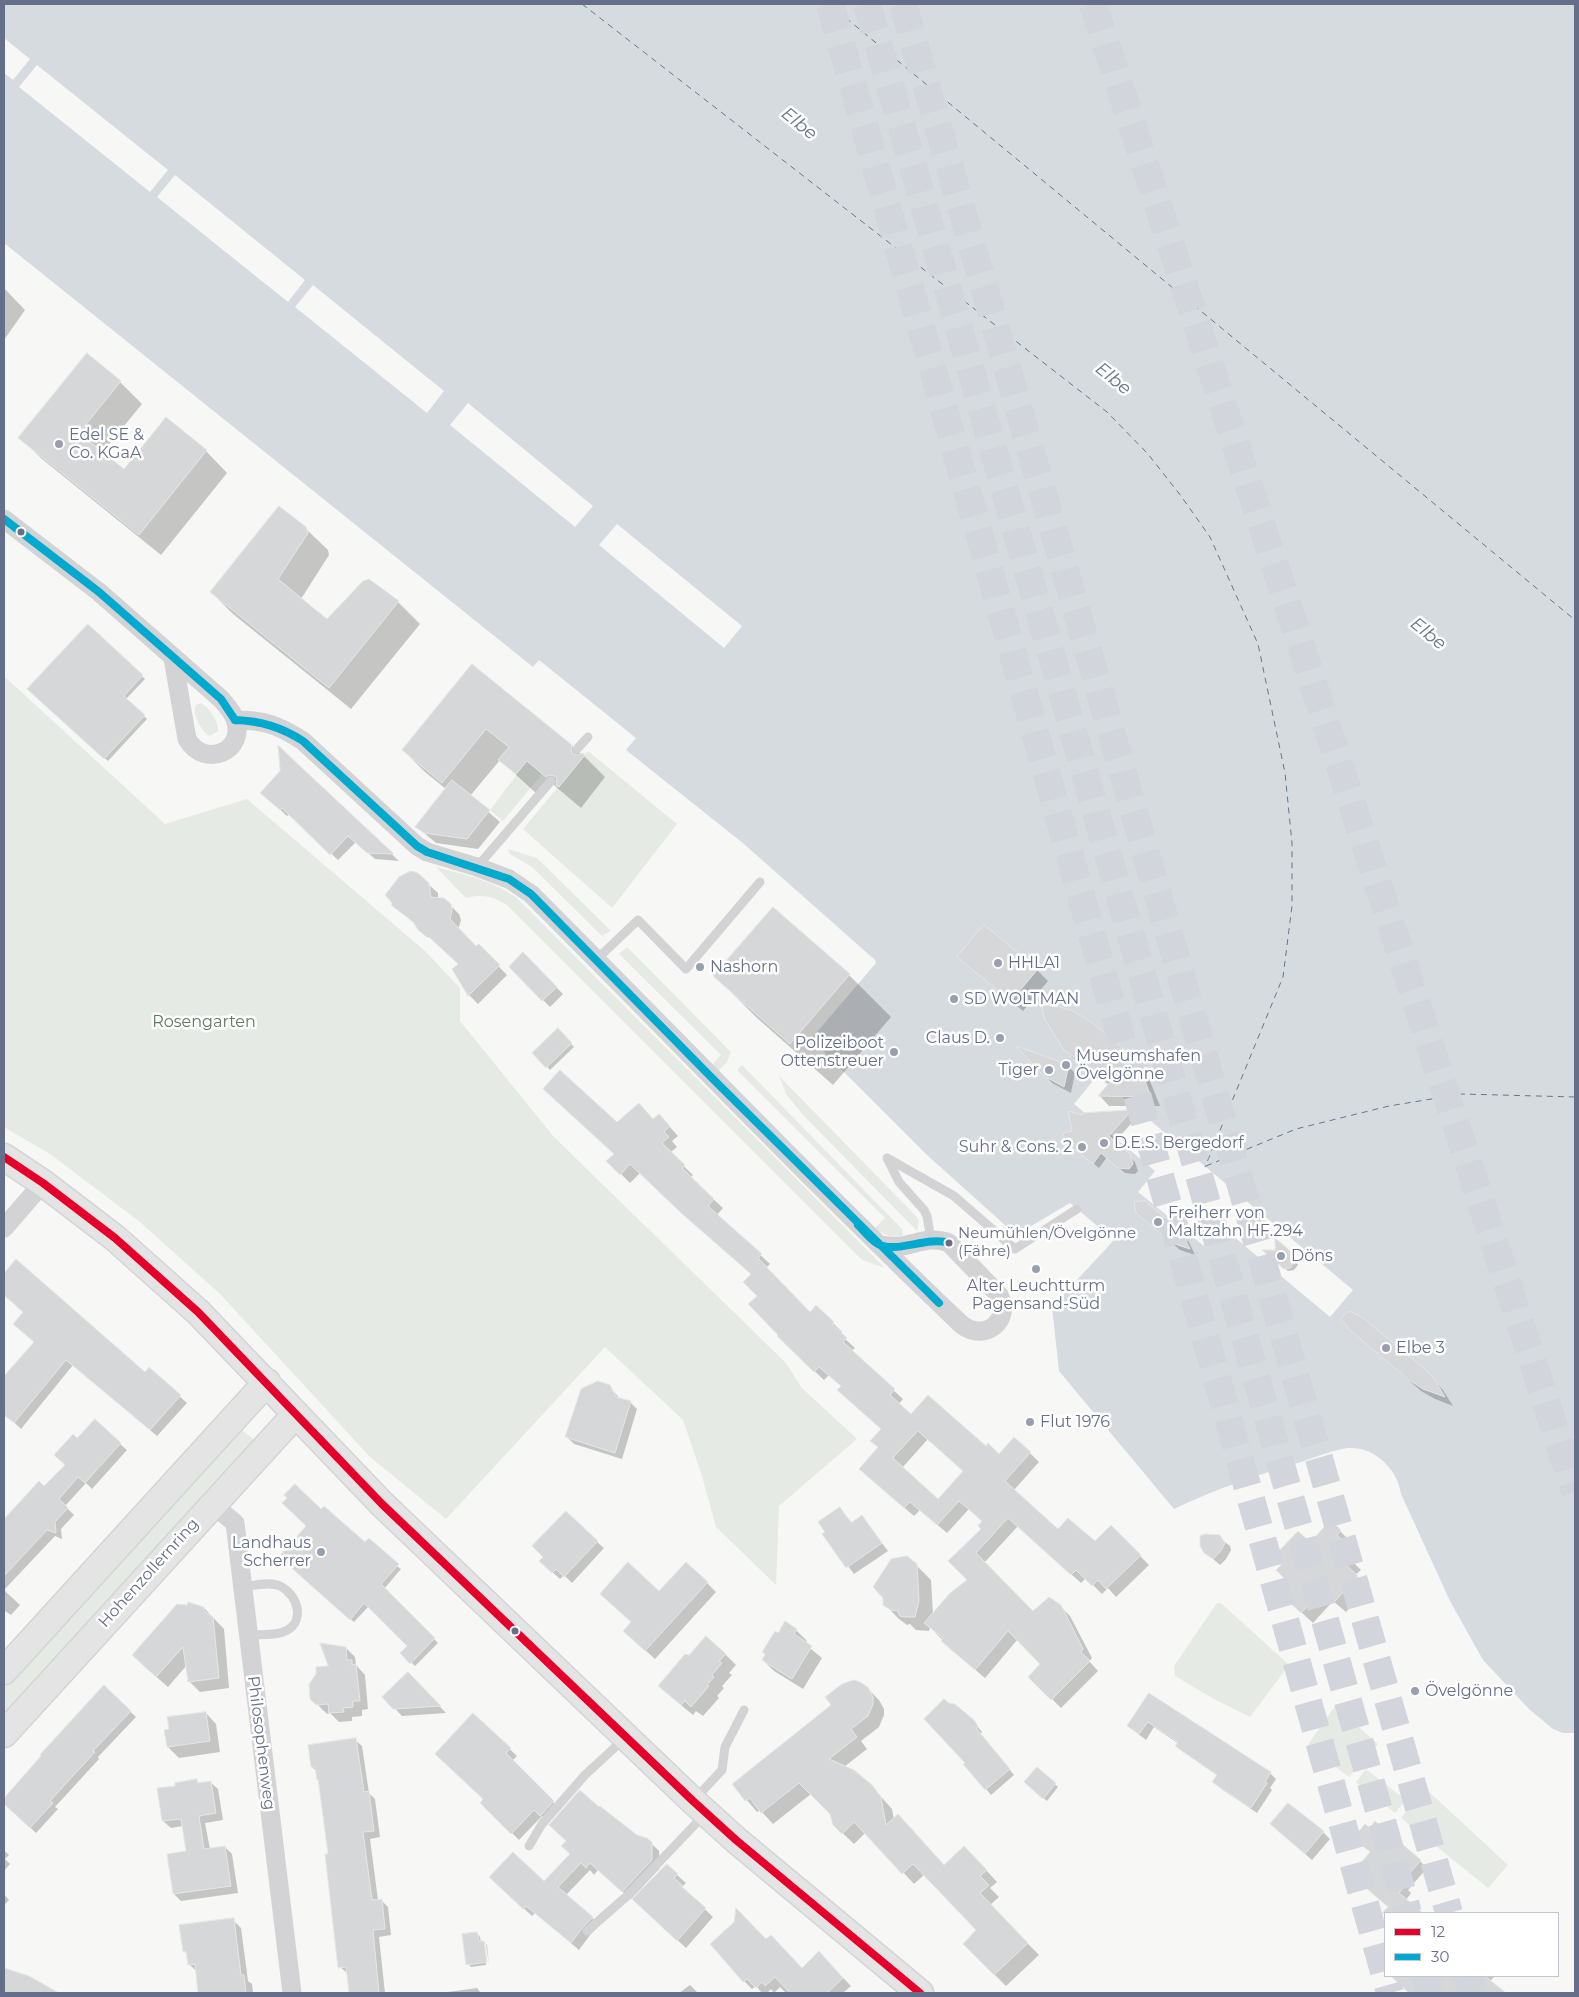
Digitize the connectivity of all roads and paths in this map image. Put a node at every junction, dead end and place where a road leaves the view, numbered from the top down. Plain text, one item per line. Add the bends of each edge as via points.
1 (4, 519) edge
2 (173, 658) junction
3 (236, 720) junction
4 (588, 737) dead end
5 (577, 749) dead end
6 (551, 781) dead end
7 (477, 867) junction
8 (760, 882) dead end
9 (596, 960) junction
10 (4, 1158) edge
11 (42, 1183) junction
12 (1077, 1209) dead end
13 (4, 1228) edge
14 (931, 1240) junction
15 (878, 1245) junction
16 (267, 1382) junction
17 (296, 1414) junction
18 (212, 1504) junction
19 (242, 1587) junction
20 (248, 1635) junction
21 (4, 1671) edge
22 (744, 1710) dead end
23 (4, 1734) edge
24 (626, 1737) junction
25 (699, 1807) junction
26 (529, 1846) dead end
27 (587, 1931) dead end
28 (292, 1993) edge
29 (920, 1993) edge

1 - 2 street via 99,592
2 - 3 street via 221,699
2 - 3 street via 187,739 191,746 204,754 222,753 233,743
3 - 7 street via 267,722 290,733 316,752 417,846 426,852
4 - 5 lane
6 - 7 lane
7 - 9 street via 509,879 532,894
8 - 9 lane via 686,969 638,920
9 - 15 street
10 - 11 main road
11 - 13 street
11 - 16 main road via 115,1238 176,1291
12 - 14 lane via 1015,1249 954,1196 888,1158 899,1182 924,1210
14 - 15 street via 901,1246
14 - 15 street via 948,1244 1000,1295 1003,1310 994,1326 978,1332 967,1328
16 - 17 main road
16 - 21 main road
17 - 18 main road, Hohenzollernring
17 - 24 main road via 421,1543
18 - 19 street, Philosophenweg via 235,1523
18 - 23 main road, Hohenzollernring
19 - 20 street, Philosophenweg
19 - 20 lane via 280,1586 297,1602 295,1622 283,1632
20 - 28 street, Philosophenweg
22 - 25 lane via 725,1747 722,1770
24 - 25 main road
24 - 26 lane via 585,1775 542,1824
25 - 27 lane via 660,1863
25 - 29 main road

